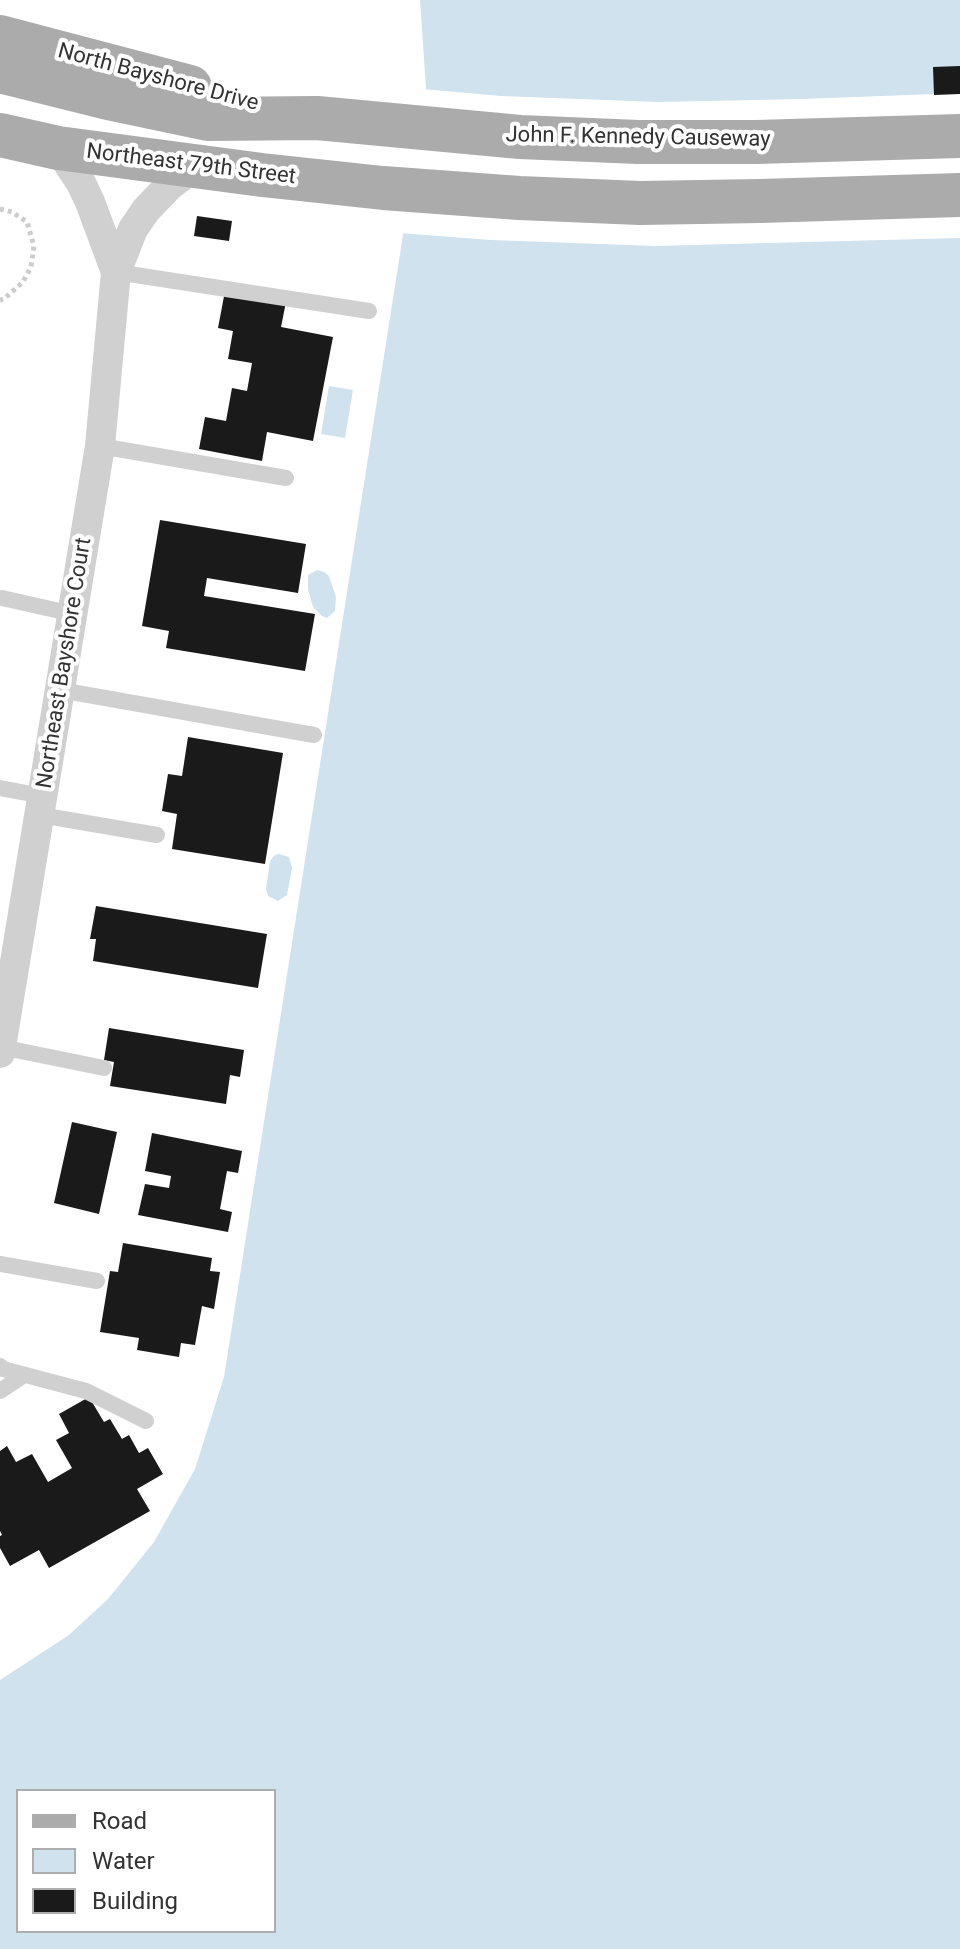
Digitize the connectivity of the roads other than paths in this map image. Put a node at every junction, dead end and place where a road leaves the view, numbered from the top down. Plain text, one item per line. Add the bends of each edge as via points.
1 (0, 37) edge
2 (0, 71) edge
3 (112, 83) junction
4 (0, 102) edge
5 (317, 118) joint
6 (0, 135) edge
7 (960, 136) edge
8 (58, 148) junction
9 (195, 166) junction
10 (960, 195) edge
11 (116, 272) junction
12 (369, 311) dead end
13 (100, 446) junction
14 (286, 478) dead end
15 (2, 598) edge
16 (73, 614) junction
17 (60, 690) junction
18 (314, 735) dead end
19 (0, 788) edge
20 (41, 805) junction
21 (157, 835) dead end
22 (1, 1050) edge
23 (104, 1068) dead end
24 (0, 1264) edge
25 (97, 1281) dead end
26 (0, 1366) edge
27 (24, 1375) junction
28 (0, 1391) edge
29 (146, 1421) dead end

1 - 3 main road, North Bayshore Drive
2 - 3 main road
3 - 4 main road via 106,104 96,114 76,117
3 - 5 main road, North Bayshore Drive via 213,94
5 - 7 main road, John F. Kennedy Causeway via 638,142
6 - 8 main road, Northeast 79th Street
8 - 9 main road, Northeast 79th Street
8 - 11 street, Northeast Bayshore Court via 85,193
9 - 10 main road, Northeast 79th Street via 383,188 640,203
9 - 11 street, Northeast Bayshore Court via 146,210
11 - 12 lane
11 - 13 street, Northeast Bayshore Court
13 - 14 lane
13 - 16 street, Northeast Bayshore Court
15 - 16 lane
16 - 17 street, Northeast Bayshore Court
17 - 18 lane
17 - 20 street, Northeast Bayshore Court
19 - 20 lane
20 - 21 lane
20 - 22 street, Northeast Bayshore Court
22 - 23 lane
24 - 25 lane
26 - 27 lane
27 - 28 lane
27 - 29 lane via 86,1391

